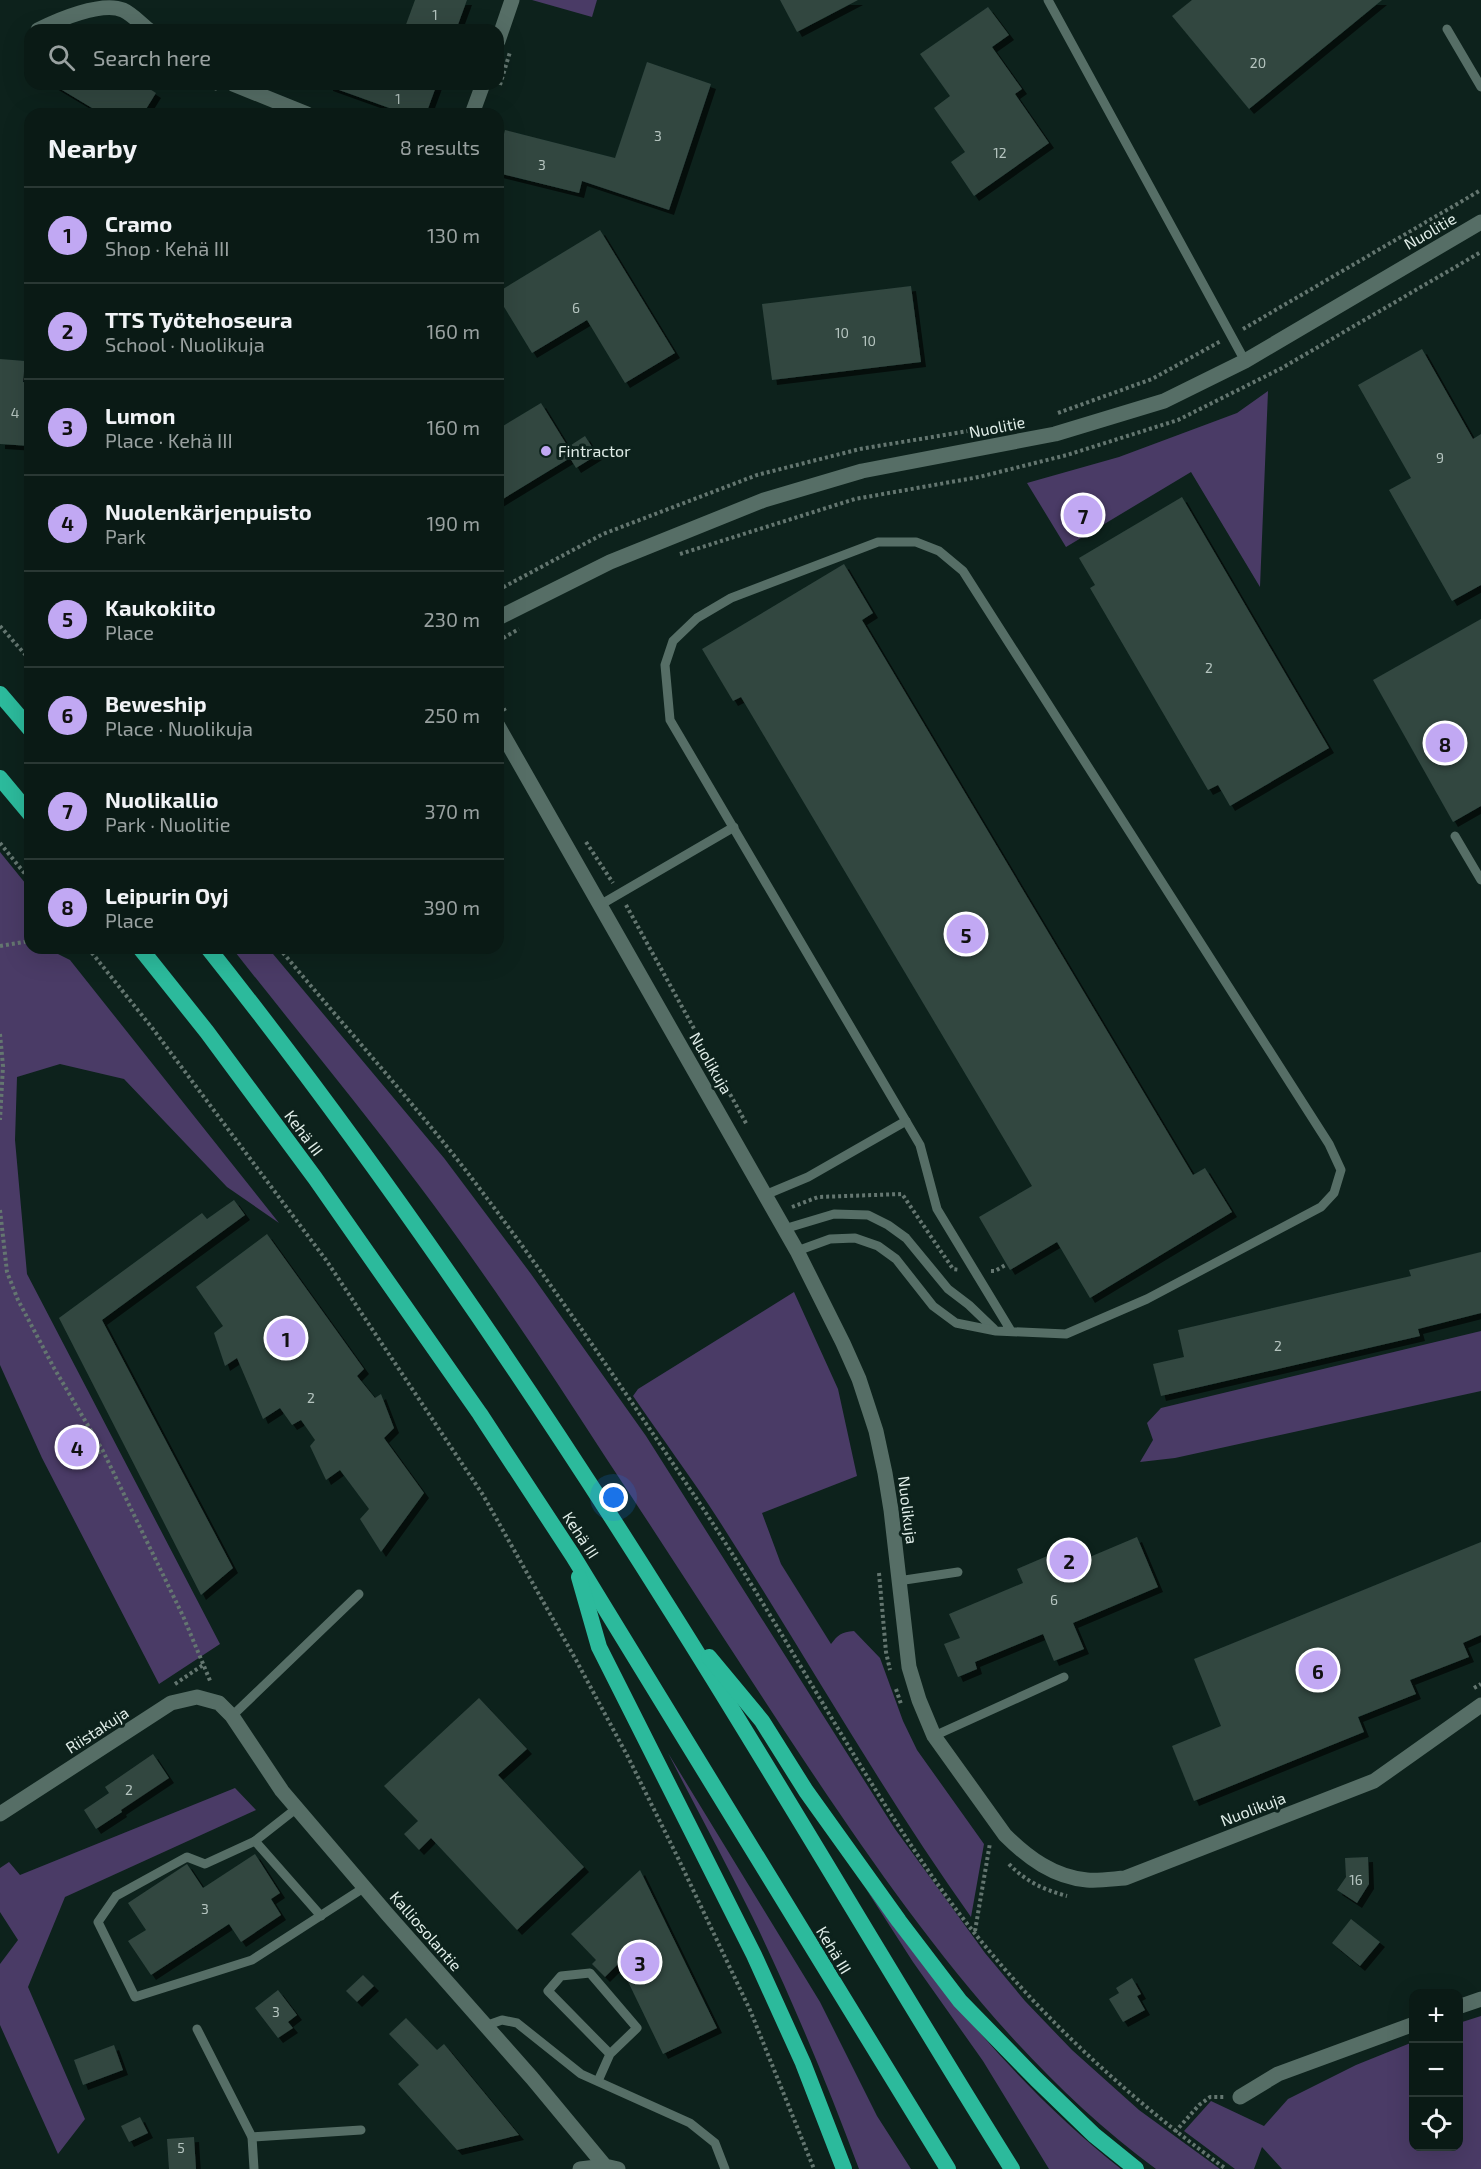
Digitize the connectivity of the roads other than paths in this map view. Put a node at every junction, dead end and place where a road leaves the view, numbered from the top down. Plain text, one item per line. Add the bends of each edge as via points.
1 (512, 0) edge
2 (1048, 0) edge
3 (50, 24) edge
4 (141, 24) edge
5 (1447, 29) dead end
6 (505, 44) edge
7 (1481, 87) edge
8 (247, 90) edge
9 (481, 90) edge
10 (292, 108) edge
11 (474, 108) edge
12 (1481, 222) edge
13 (1245, 360) junction
14 (504, 615) edge
15 (0, 694) edge
16 (24, 722) edge
17 (504, 722) edge
18 (0, 778) edge
19 (24, 807) edge
20 (734, 827) junction
21 (1455, 836) dead end
22 (1481, 880) edge
23 (600, 904) junction
24 (145, 954) edge
25 (213, 954) edge
26 (906, 1121) junction
27 (765, 1195) junction
28 (784, 1229) junction
29 (797, 1251) junction
30 (996, 1331) junction
31 (1011, 1332) junction
32 (573, 1556) junction
33 (958, 1572) dead end
34 (898, 1581) junction
35 (359, 1594) dead end
36 (672, 1612) junction
37 (1064, 1677) dead end
38 (219, 1703) joint
39 (1481, 1705) edge
40 (232, 1716) junction
41 (934, 1736) junction
42 (297, 1808) junction
43 (0, 1814) edge
44 (255, 1841) junction
45 (364, 1887) junction
46 (321, 1916) junction
47 (1481, 1999) edge
48 (1463, 2005) edge
49 (1409, 2025) edge
50 (485, 2026) junction
51 (197, 2029) dead end
52 (610, 2054) junction
53 (598, 2081) junction
54 (1240, 2097) road end
55 (361, 2130) dead end
56 (252, 2137) junction
57 (612, 2167) edge
58 (254, 2169) edge
59 (580, 2169) edge
60 (725, 2169) edge
61 (844, 2169) edge
62 (948, 2169) edge
63 (1012, 2169) edge
64 (1136, 2169) edge

1 - 6 street
2 - 13 lane
3 - 4 street via 106,7 123,10
5 - 7 lane
8 - 10 street
9 - 11 street
12 - 13 street, Nuolitie
13 - 14 street, Nuolitie via 1164,401 1055,434 862,471 764,500 610,562
15 - 16 highway
17 - 23 street, Nuolikuja
18 - 19 highway
20 - 23 lane
20 - 26 lane
20 - 31 lane via 670,720 665,665 673,641 697,618 732,598 878,543 916,542 939,551 963,571 1329,1144 1341,1170 1334,1193 1321,1207 1147,1299 1066,1335
21 - 22 lane
23 - 27 street, Nuolikuja
24 - 32 highway, Kehä III via 329,1197 474,1405
25 - 36 highway via 358,1144 438,1257
26 - 27 lane via 808,1177
26 - 31 lane via 920,1145 937,1209
27 - 28 street, Nuolikuja
28 - 29 street, Nuolikuja
28 - 30 lane via 834,1214 868,1215 906,1238 948,1289
29 - 30 lane via 830,1239 855,1238 878,1246 897,1258 933,1306 956,1323
29 - 34 street, Nuolikuja via 848,1352 872,1420 891,1510
30 - 31 lane
32 - 61 highway via 599,1647 754,1955 803,2063
32 - 62 highway, Kehä III
33 - 34 lane
34 - 41 street, Nuolikuja via 909,1667
35 - 40 lane
36 - 63 highway
36 - 64 highway via 762,1720 806,1791 960,2001 1069,2111
37 - 41 lane
38 - 40 street, Kalliosolantie
38 - 43 street, Riistakuja via 197,1697 171,1703
39 - 41 street, Nuolikuja via 1374,1781 1115,1879 1087,1880 1055,1873 1029,1857 1005,1835
40 - 42 street, Kalliosolantie
42 - 44 lane
42 - 45 street, Kalliosolantie
44 - 46 lane
44 - 46 lane via 205,1864 188,1857 116,1896 98,1922 135,1997 252,1960
45 - 46 lane
45 - 50 street, Kalliosolantie
47 - 48 street
49 - 54 street via 1278,2074
50 - 53 lane via 502,2020 517,2023 581,2074
50 - 57 street, Kalliosolantie
51 - 56 lane
52 - 52 lane via 548,1991 561,1976 590,1973 638,2028
52 - 53 lane
53 - 60 lane via 690,2123 715,2143
55 - 56 lane
56 - 58 lane
57 - 59 street

